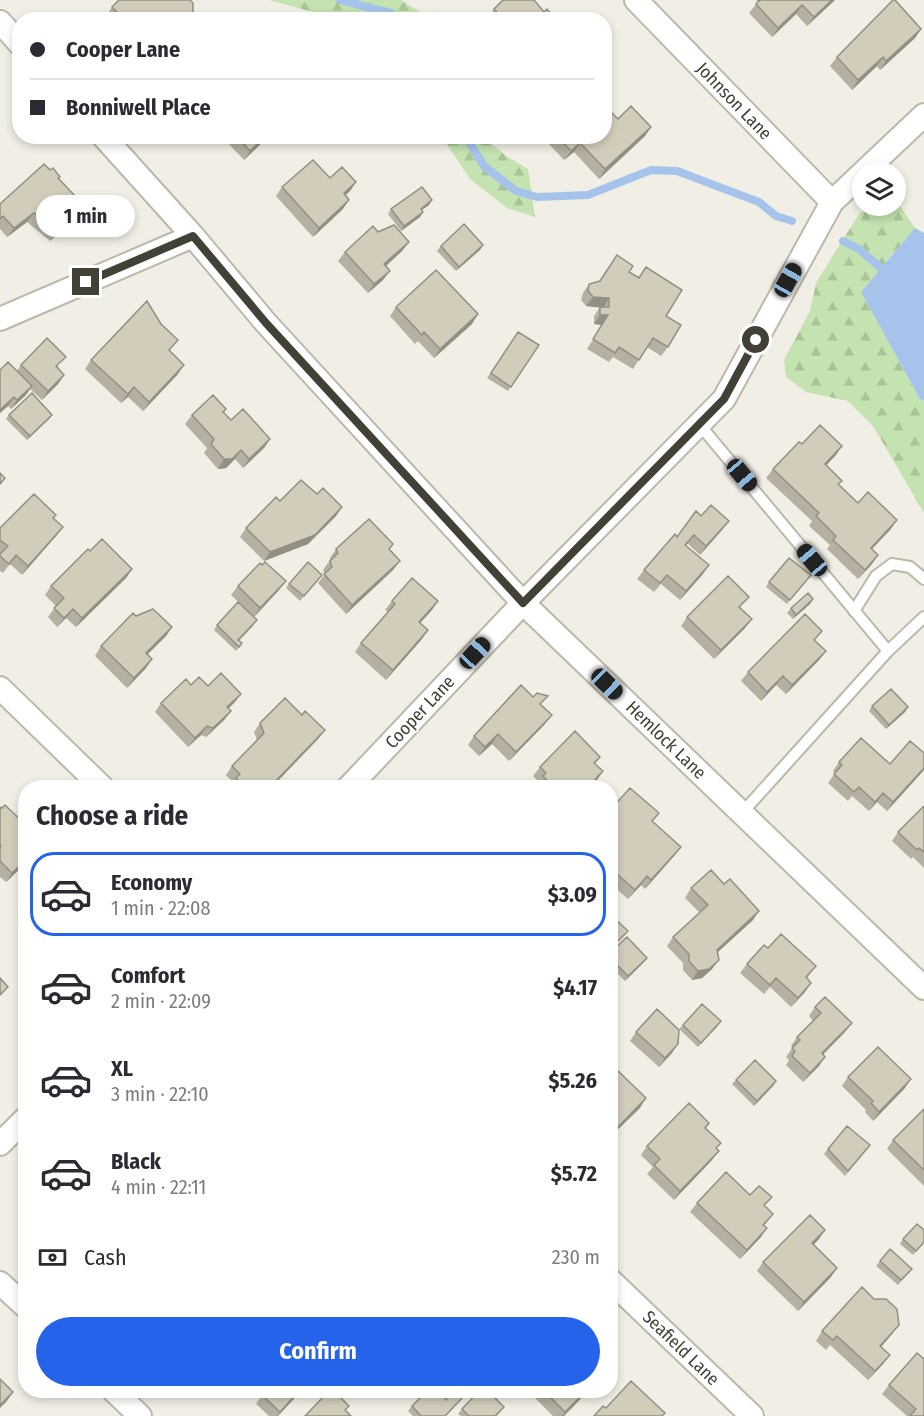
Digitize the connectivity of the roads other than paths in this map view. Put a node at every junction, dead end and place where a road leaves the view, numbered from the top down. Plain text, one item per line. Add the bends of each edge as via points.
1 (636, 0) edge
2 (0, 22) edge
3 (12, 35) edge
4 (924, 115) edge
5 (110, 144) edge
6 (832, 202) junction
7 (193, 236) junction
8 (0, 319) edge
9 (699, 424) junction
10 (924, 579) edge
11 (523, 603) junction
12 (855, 611) junction
13 (924, 617) edge
14 (888, 651) junction
15 (0, 687) edge
16 (95, 780) edge
17 (356, 780) edge
18 (742, 813) junction
19 (924, 988) edge
20 (18, 1126) edge
21 (0, 1144) edge
22 (0, 1283) edge
23 (618, 1288) edge
24 (18, 1300) edge
25 (121, 1398) edge
26 (140, 1416) edge
27 (752, 1416) edge

1 - 6 street, Johnson Lane
2 - 3 street
4 - 6 street, Cooper Lane
5 - 7 street, Hemlock Lane
6 - 9 street, Cooper Lane via 724,399
7 - 8 street
7 - 11 street, Hemlock Lane via 266,323
9 - 11 street, Cooper Lane
9 - 12 lane
10 - 12 lane via 910,567 892,564 876,576
11 - 17 street, Cooper Lane
11 - 18 street, Hemlock Lane
12 - 14 lane
13 - 14 lane
14 - 18 lane
15 - 16 street
18 - 19 street, Hemlock Lane
20 - 21 street
22 - 24 street
23 - 27 street, Seafield Lane
25 - 26 street

